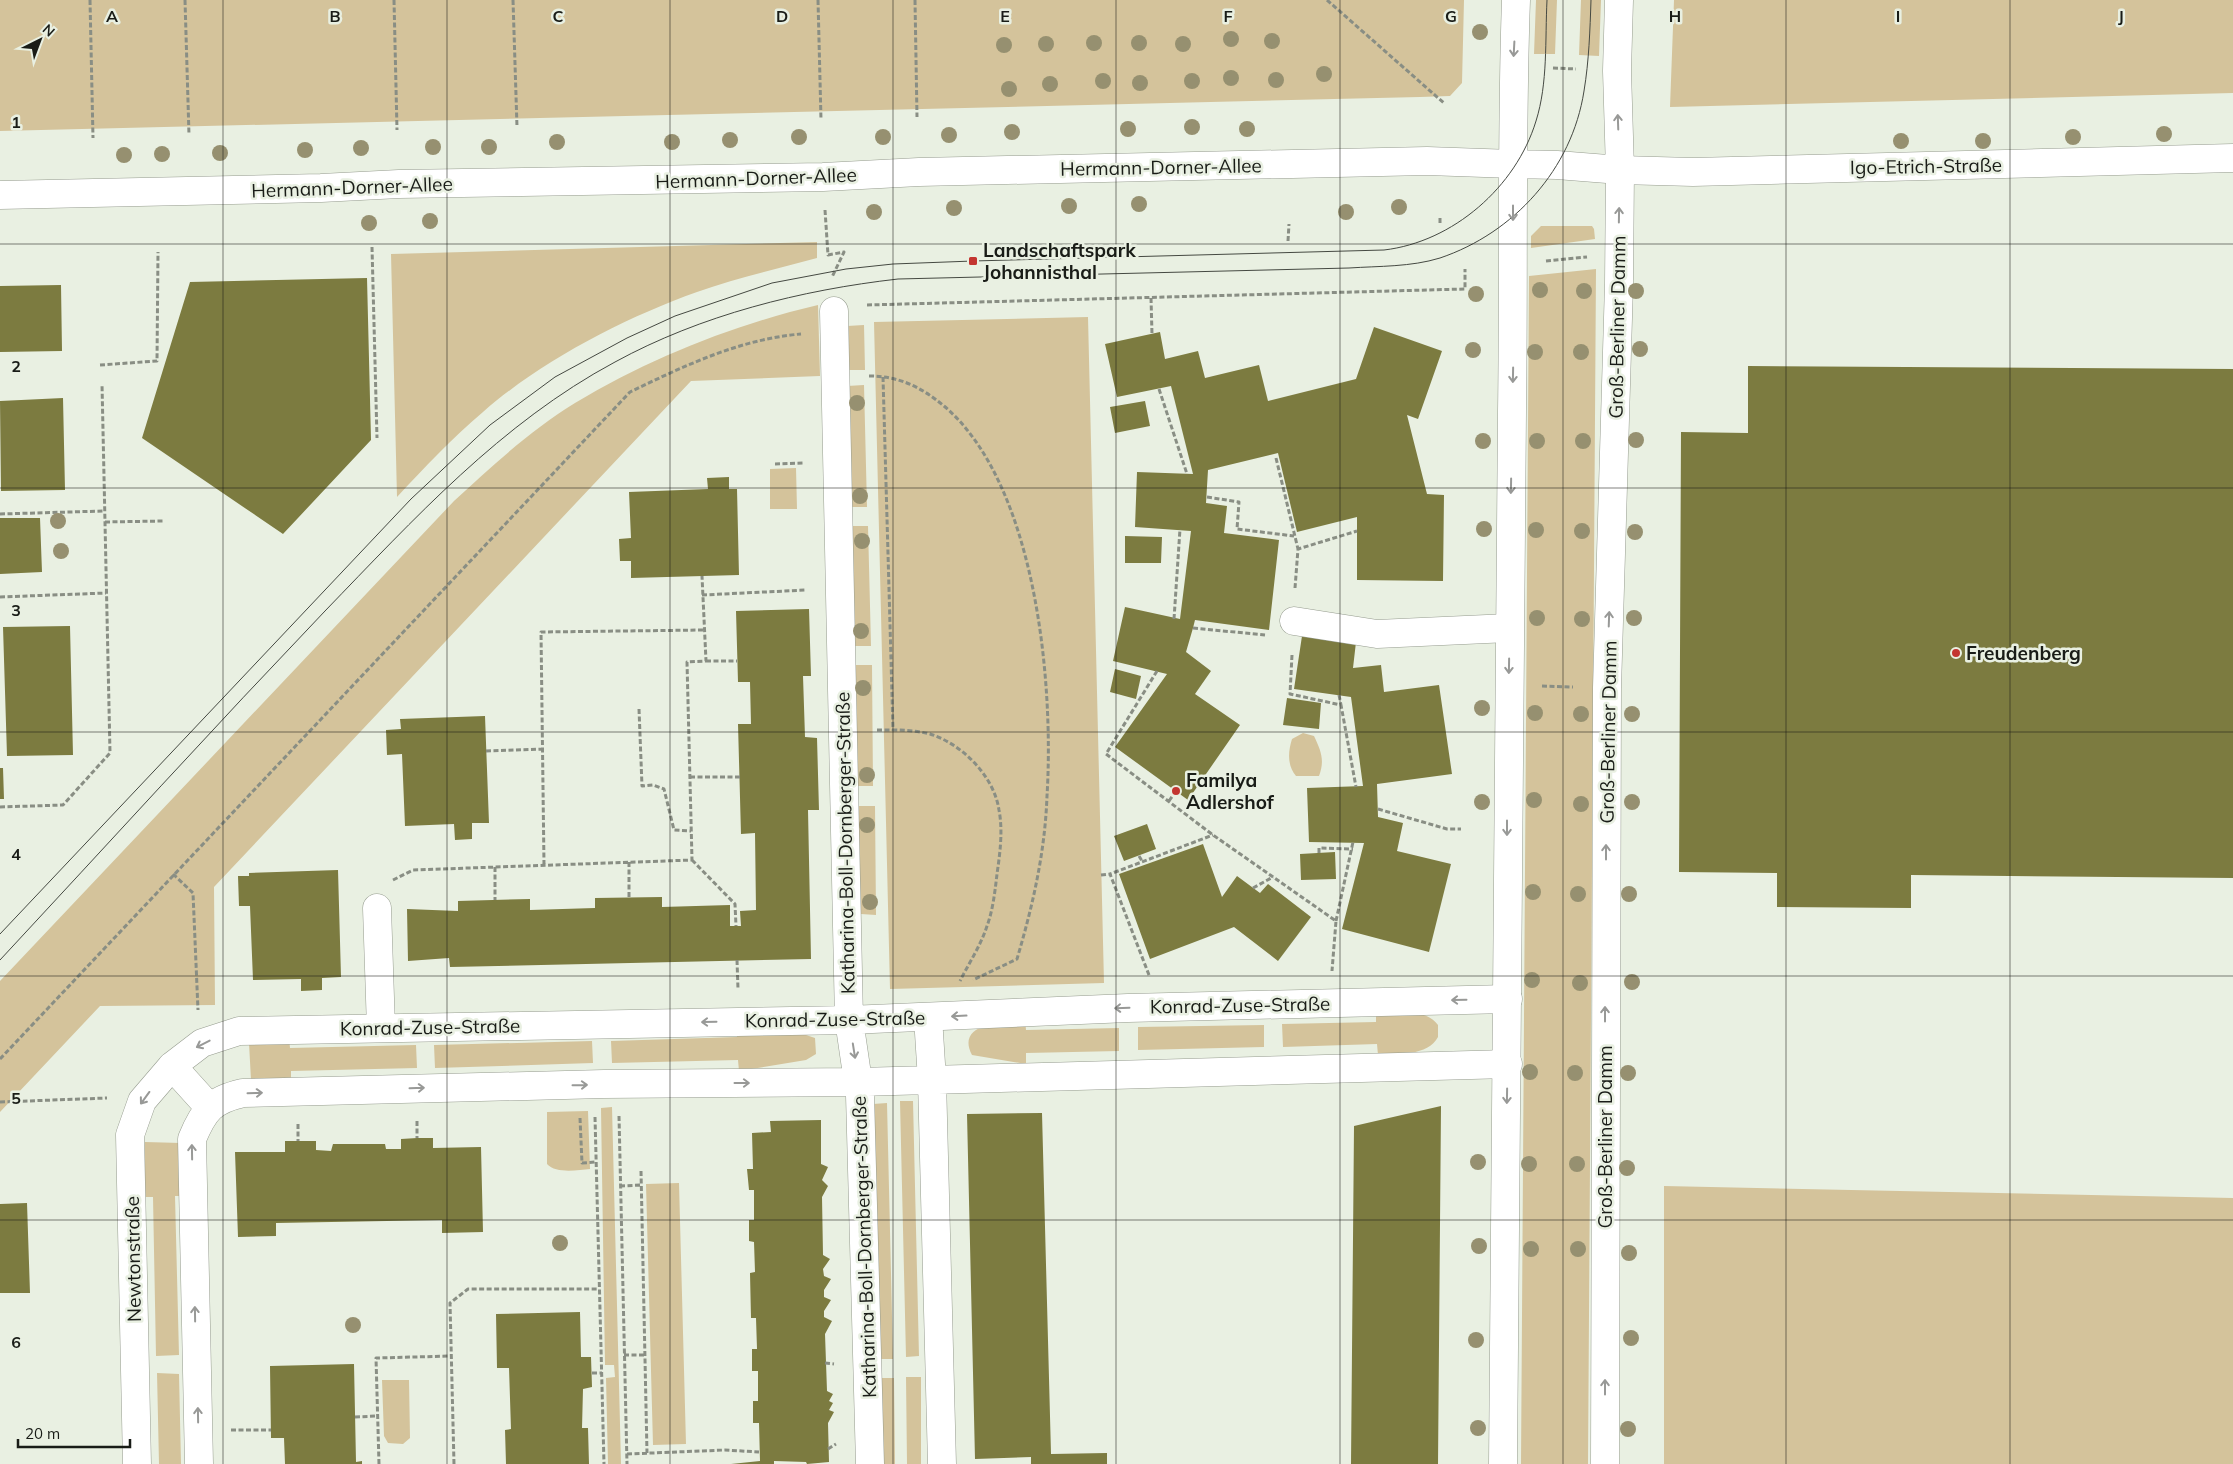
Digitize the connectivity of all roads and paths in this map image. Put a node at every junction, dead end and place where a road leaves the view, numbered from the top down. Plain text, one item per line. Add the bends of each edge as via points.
1 (90, 0) edge
2 (185, 0) edge
3 (394, 0) edge
4 (513, 0) edge
5 (818, 0) edge
6 (915, 0) edge
7 (1327, 0) edge
8 (1516, 0) edge
9 (1619, 0) edge
10 (1553, 68) dead end
11 (1576, 69) dead end
12 (1445, 104) dead end
13 (917, 117) dead end
14 (821, 120) dead end
15 (517, 127) dead end
16 (397, 130) dead end
17 (189, 135) dead end
18 (93, 138) dead end
19 (2233, 158) edge
20 (1513, 164) junction
21 (1620, 170) junction
22 (0, 195) edge
23 (1440, 216) dead end
24 (1440, 223) dead end
25 (1289, 224) dead end
26 (826, 235) dead end
27 (1288, 241) dead end
28 (372, 247) dead end
29 (158, 252) dead end
30 (1597, 256) dead end
31 (841, 258) dead end
32 (1540, 262) dead end
33 (1465, 269) dead end
34 (1151, 298) junction
35 (846, 309) joint
36 (804, 333) dead end
37 (1152, 334) dead end
38 (100, 365) dead end
39 (869, 376) dead end
40 (883, 377) junction
41 (102, 384) dead end
42 (1158, 389) dead end
43 (377, 438) dead end
44 (1276, 458) dead end
45 (776, 464) dead end
46 (801, 464) dead end
47 (1187, 474) dead end
48 (1207, 497) dead end
49 (104, 511) junction
50 (0, 514) edge
51 (163, 521) dead end
52 (105, 522) junction
53 (1180, 529) dead end
54 (1357, 531) dead end
55 (1294, 536) junction
56 (1298, 548) junction
57 (702, 576) dead end
58 (808, 590) dead end
59 (106, 593) junction
60 (702, 595) junction
61 (0, 597) edge
62 (1174, 619) dead end
63 (1193, 628) dead end
64 (1509, 628) junction
65 (1293, 629) junction
66 (704, 630) junction
67 (738, 660) dead end
68 (706, 661) junction
69 (1157, 671) dead end
70 (1536, 686) dead end
71 (1574, 687) dead end
72 (1339, 695) dead end
73 (1341, 705) junction
74 (639, 708) dead end
75 (877, 730) dead end
76 (893, 730) junction
77 (542, 749) junction
78 (486, 751) dead end
79 (740, 777) dead end
80 (690, 778) junction
81 (1356, 787) dead end
82 (1176, 791) dead end
83 (1169, 801) junction
84 (0, 807) edge
85 (1378, 809) dead end
86 (1461, 829) dead end
87 (692, 831) junction
88 (1213, 835) junction
89 (1353, 842) dead end
90 (1353, 849) junction
91 (1318, 853) dead end
92 (1139, 856) dead end
93 (692, 860) junction
94 (1142, 861) junction
95 (629, 862) junction
96 (544, 865) junction
97 (495, 867) junction
98 (173, 874) junction
99 (1110, 874) junction
100 (1101, 875) dead end
101 (1273, 877) junction
102 (1253, 888) dead end
103 (629, 897) dead end
104 (495, 900) dead end
105 (376, 908) joint
106 (1336, 921) junction
107 (736, 926) dead end
108 (737, 960) dead end
109 (1331, 977) dead end
110 (1150, 979) dead end
111 (738, 990) dead end
112 (1508, 999) junction
113 (198, 1015) dead end
114 (928, 1017) junction
115 (849, 1020) junction
116 (381, 1028) junction
117 (0, 1059) edge
118 (1508, 1064) junction
119 (172, 1066) junction
120 (932, 1080) junction
121 (859, 1082) junction
122 (142, 1100) junction
123 (0, 1102) edge
124 (209, 1107) junction
125 (595, 1110) dead end
126 (618, 1110) dead end
127 (580, 1117) dead end
128 (596, 1162) junction
129 (641, 1171) dead end
130 (641, 1185) junction
131 (620, 1186) junction
132 (599, 1289) junction
133 (645, 1355) junction
134 (452, 1356) junction
135 (624, 1356) junction
136 (602, 1372) junction
137 (592, 1373) dead end
138 (377, 1416) junction
139 (355, 1417) dead end
140 (227, 1430) dead end
141 (271, 1430) dead end
142 (835, 1444) dead end
143 (828, 1448) dead end
144 (759, 1452) dead end
145 (647, 1453) junction
146 (627, 1454) junction
147 (137, 1464) edge
148 (199, 1464) edge
149 (379, 1464) edge
150 (454, 1464) edge
151 (604, 1464) edge
152 (627, 1464) edge
153 (870, 1464) edge
154 (942, 1464) edge
155 (1503, 1464) edge
156 (1605, 1464) edge

1 - 18 path
2 - 17 path
3 - 16 path
4 - 15 path
5 - 14 path
6 - 13 path
7 - 12 path
8 -> 20 street
21 -> 9 street, Groß-Berliner Damm
10 - 11 path
19 - 21 street, Igo-Etrich-Straße via 1693,172
20 - 21 street, Igo-Etrich-Straße
20 - 22 street, Hermann-Dorner-Allee via 1427,161
20 -> 64 street
156 -> 21 street, Groß-Berliner Damm via 1607,708
23 - 24 path
25 - 27 path
26 - 31 path via 828,255 844,252
28 - 43 path
29 - 38 path via 157,361
30 - 32 path
33 - 34 path via 1465,289
34 - 35 path via 926,302
34 - 37 path
35 - 115 street, Katharina-Boll-Dornberger-Straße
36 - 98 path via 770,336 697,361 630,392
39 - 40 path
40 - 76 path
40 - 76 path via 900,379 927,392 956,417 975,439 997,478 1019,535 1045,678 1049,742 1043,849 1018,959 956,988 987,927 998,862 999,809 991,785 964,753 930,734
41 - 49 path
42 - 47 path
44 - 55 path
45 - 46 path
48 - 55 path via 1239,502 1237,529
49 - 50 path
49 - 52 path
51 - 52 path
52 - 59 path
53 - 62 path
54 - 56 path
55 - 56 path
56 - 65 path
57 - 60 path
58 - 60 path
59 - 61 path
59 - 84 path via 110,753 63,805
60 - 66 path
63 - 65 path
64 - 65 street via 1377,634
64 -> 112 street
65 - 73 path via 1290,694
66 - 68 path
66 - 77 path via 541,632
67 - 68 path
68 - 80 path via 687,662
69 - 83 path via 1106,754
70 - 71 path
72 - 73 path
73 - 81 path
74 - 87 path via 642,786 664,789 674,830
75 - 76 path
77 - 78 path
77 - 96 path
79 - 80 path
80 - 87 path
82 - 83 path
83 - 88 path
85 - 86 path via 1447,829
87 - 93 path
88 - 94 path
88 - 101 path
89 - 90 path
90 - 91 path via 1319,848
90 - 106 path
92 - 94 path
93 - 95 path
93 - 107 path via 735,904
94 - 99 path
95 - 96 path
95 - 103 path
96 - 97 path
97 - 104 path
97 - 105 path via 413,870 393,879
98 - 113 path via 193,893
98 - 117 path
99 - 100 path
99 - 110 path
101 - 102 path
101 - 106 path
105 - 116 street
106 - 109 path
108 - 111 path
112 -> 114 street, Konrad-Zuse-Straße via 1128,1008
112 - 118 street
114 - 115 street, Konrad-Zuse-Straße
114 - 120 street
115 -> 116 street, Konrad-Zuse-Straße
115 -> 121 street, Katharina-Boll-Dornberger-Straße
116 -> 119 street, Konrad-Zuse-Straße via 240,1031 202,1043
118 - 120 street
118 -> 155 street
119 -> 122 street, Newtonstraße
119 - 124 street
120 - 121 street
120 - 154 street
124 -> 121 street via 224,1097 243,1093 594,1084
121 - 153 street, Katharina-Boll-Dornberger-Straße
122 - 123 path via 125,1097
122 - 147 street, Newtonstraße via 130,1135
148 -> 124 street via 192,1139
125 - 128 path
126 - 131 path
127 - 128 path via 582,1163
128 - 132 path
129 - 130 path
130 - 131 path
130 - 133 path
131 - 135 path
132 - 134 path via 468,1289 450,1303
132 - 136 path
133 - 135 path
133 - 145 path
134 - 138 path via 376,1358
134 - 150 path
135 - 146 path
136 - 137 path
136 - 151 path
138 - 139 path
138 - 149 path
140 - 141 path
142 - 143 path
144 - 145 path
145 - 146 path
146 - 152 path

